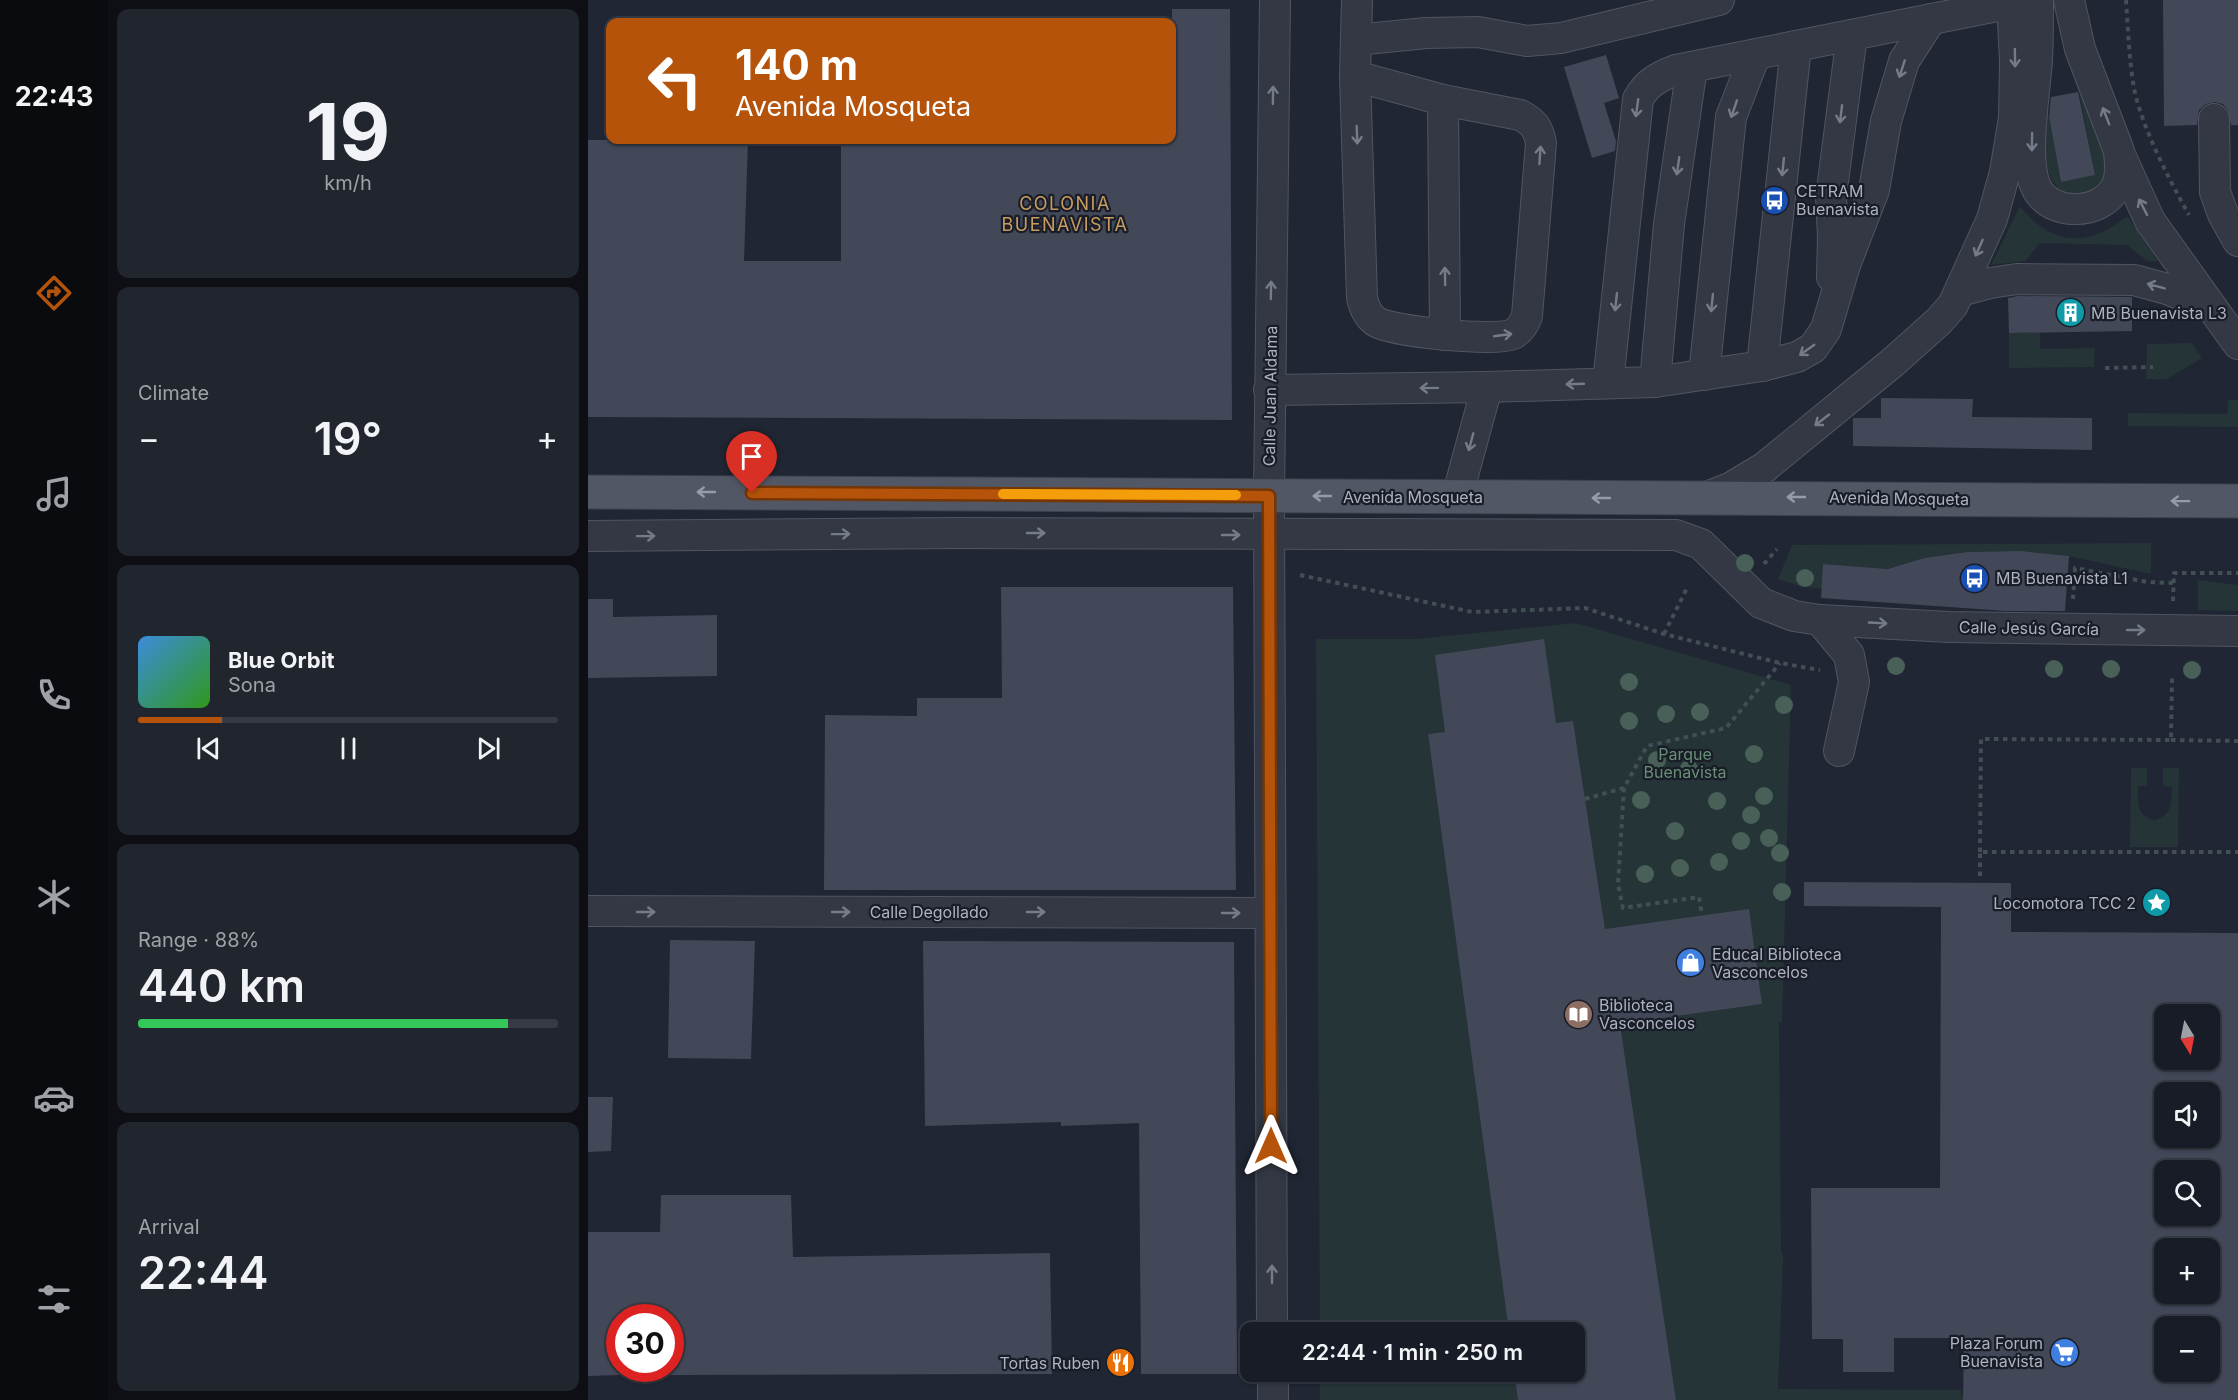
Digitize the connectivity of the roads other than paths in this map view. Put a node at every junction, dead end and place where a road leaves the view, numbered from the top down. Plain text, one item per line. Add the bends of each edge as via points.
1 (1275, 0) edge
2 (1357, 0) edge
3 (1719, 0) edge
4 (2069, 0) edge
5 (2021, 1) edge
6 (1931, 19) junction
7 (1852, 35) junction
8 (1356, 40) junction
9 (1796, 46) junction
10 (1755, 55) junction
11 (1692, 67) junction
12 (1355, 76) junction
13 (1443, 100) junction
14 (2214, 119) dead end
15 (2119, 151) junction
16 (2238, 241) edge
17 (1960, 291) junction
18 (2210, 307) junction
19 (1832, 309) junction
20 (1445, 335) junction
21 (2238, 344) edge
22 (1761, 366) junction
23 (1704, 375) junction
24 (1655, 382) junction
25 (1608, 383) junction
26 (1487, 387) junction
27 (1269, 390) junction
28 (588, 492) edge
29 (1269, 496) junction
30 (1457, 497) junction
31 (1704, 498) junction
32 (2238, 501) edge
33 (1269, 535) junction
34 (588, 536) edge
35 (1820, 620) junction
36 (2238, 631) edge
37 (1839, 751) dead end
38 (588, 911) edge
39 (1269, 913) junction
40 (1272, 1322) edge
41 (1273, 1382) edge
42 (1273, 1400) edge

27 -> 1 street, Calle Juan Aldama
2 - 8 street
3 - 8 street via 1561,38 1527,41 1478,32
15 -> 4 street via 2080,50
5 - 6 street
5 -> 15 street via 2037,58 2031,167 2036,188 2048,203 2063,209 2081,210 2100,202 2116,188 2121,169
5 -> 17 street via 2014,118 2006,162 1992,219
6 - 7 street
6 -> 19 street via 1904,61 1886,121 1874,190
7 - 9 street
7 -> 19 street via 1831,197
8 - 12 street
9 - 10 street
9 -> 22 street
10 - 11 street
10 -> 23 street via 1731,117
11 -> 24 street via 1669,224
11 -> 25 street via 1659,76 1638,99
12 - 13 street
12 -> 20 street via 1365,310 1385,326
20 -> 13 street
20 -> 13 street via 1501,337 1522,327 1527,316 1540,143 1532,121 1520,115
14 - 16 street via 2215,192
18 -> 15 street via 2150,221
18 -> 17 street via 2134,280 2017,279
17 -> 31 street via 1939,321 1766,467
18 - 21 street
19 -> 22 street via 1826,329 1813,348 1797,357
22 - 23 street
23 - 24 street
24 - 25 street
25 -> 26 street
26 -> 27 street
26 -> 30 street
27 - 29 street, Calle Juan Aldama
29 -> 28 main road, Avenida Mosqueta
30 -> 29 main road, Avenida Mosqueta
29 - 33 street, Calle Juan Aldama
31 -> 30 main road, Avenida Mosqueta
32 -> 31 main road, Avenida Mosqueta
34 -> 33 street, Calle Jesús García
33 - 35 street, Calle Jesús García via 1676,535 1701,544 1761,603 1794,616
33 - 39 street, Calle Juan Aldama
35 -> 36 street, Calle Jesús García via 1997,628
35 - 37 street via 1849,655 1853,675
38 -> 39 street, Calle Degollado
40 -> 39 street, Calle Juan Aldama
41 - 42 street

